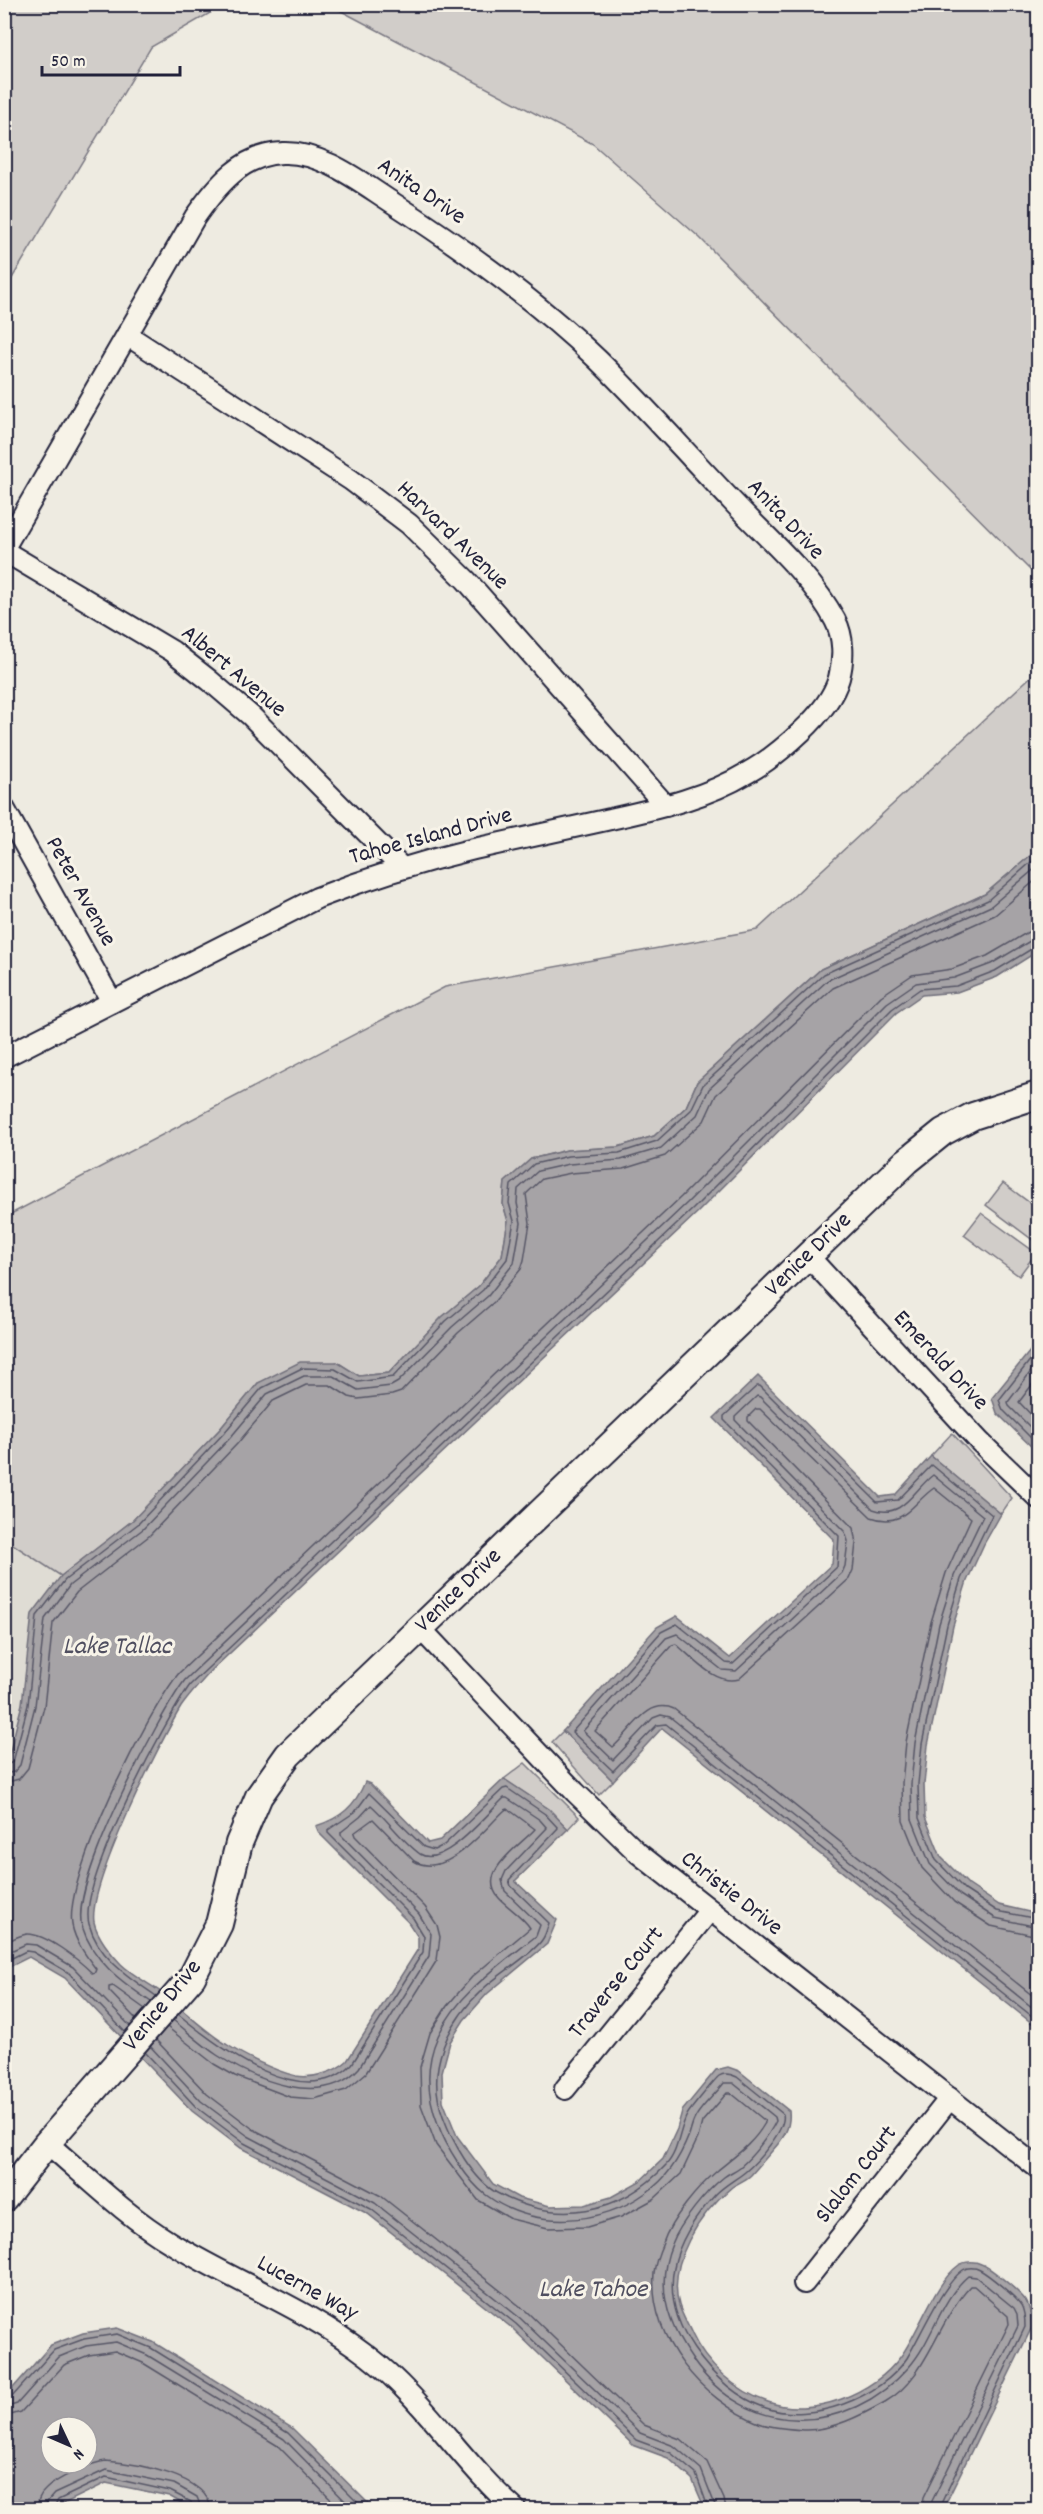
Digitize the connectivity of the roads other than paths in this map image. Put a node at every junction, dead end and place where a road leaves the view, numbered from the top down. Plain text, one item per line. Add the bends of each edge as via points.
1 (127, 335) junction
2 (4, 549) edge
3 (843, 660) joint
4 (666, 806) junction
5 (4, 808) edge
6 (402, 868) junction
7 (112, 1002) junction
8 (4, 1057) edge
9 (1038, 1095) edge
10 (808, 1256) junction
11 (1038, 1498) edge
12 (420, 1628) junction
13 (710, 1910) junction
14 (565, 2089) dead end
15 (950, 2098) junction
16 (47, 2143) junction
17 (1038, 2168) edge
18 (4, 2198) edge
19 (804, 2283) dead end
20 (516, 2510) edge

1 - 2 street, Anita Drive
1 - 3 street, Anita Drive via 195,217 232,173 259,157 282,153 309,155 405,210 526,297 597,359 806,579 837,624
1 - 4 street, Harvard Avenue via 351,480 409,524 466,580
2 - 6 street, Albert Avenue via 172,651 209,680 251,716
3 - 4 street, Tahoe Island Drive via 838,682 827,702 776,755 744,776
4 - 6 street, Tahoe Island Drive
5 - 7 street, Peter Avenue
6 - 7 street, Tahoe Island Drive via 317,898
7 - 8 street, Tahoe Island Drive
9 - 10 street, Venice Drive via 973,1116 943,1132
10 - 11 street, Emerald Drive via 980,1442
10 - 12 street, Venice Drive
12 - 13 street, Christie Drive via 601,1818
12 - 16 street, Venice Drive via 288,1755 259,1796 239,1843 219,1924 192,1977
13 - 14 street, Traverse Court
13 - 15 street, Christie Drive
15 - 17 street, Christie Drive
15 - 19 street, Slalom Court
16 - 18 street, Venice Drive
16 - 20 street, Lucerne Way via 168,2241 298,2309 371,2358 405,2389

